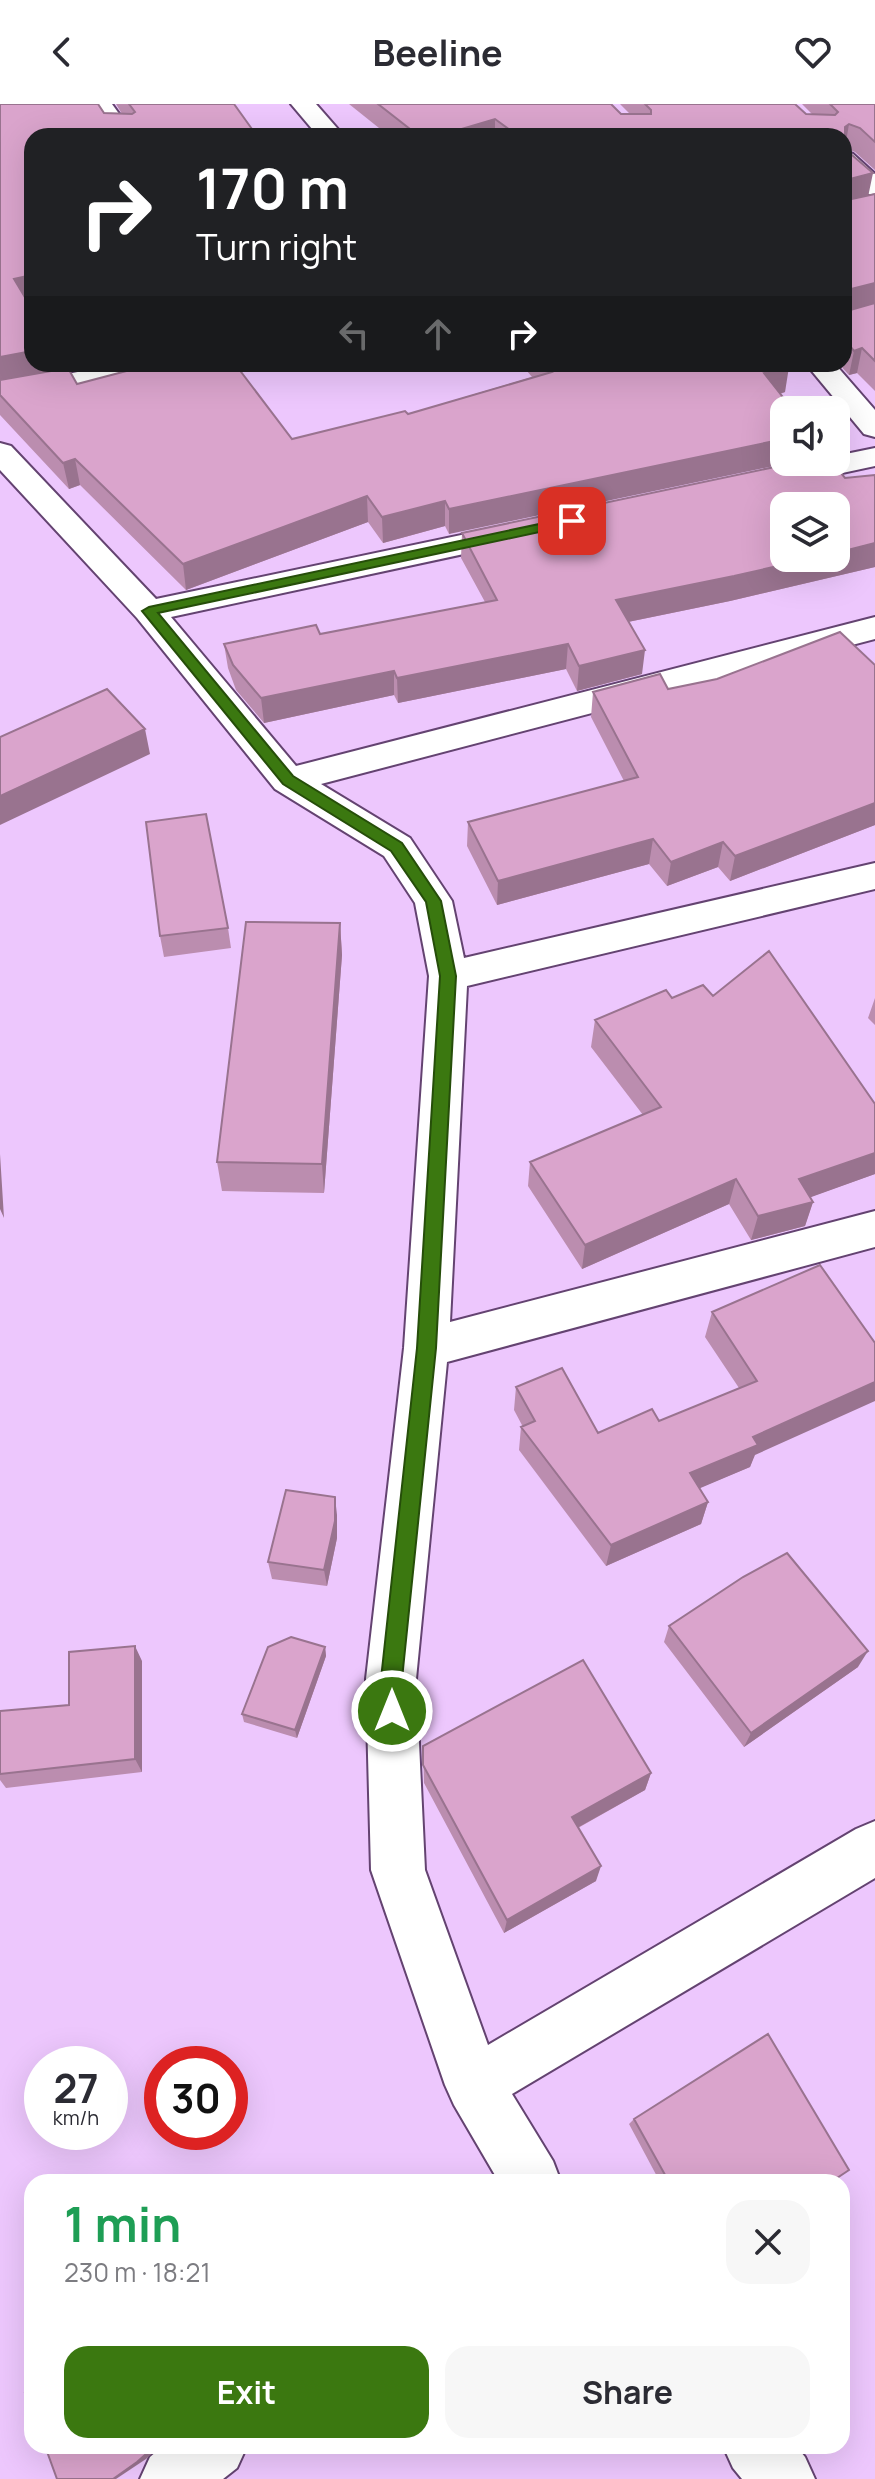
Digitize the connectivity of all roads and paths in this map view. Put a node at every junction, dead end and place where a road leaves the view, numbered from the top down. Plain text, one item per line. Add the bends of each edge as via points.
1 (100, 104) edge
2 (303, 104) edge
3 (117, 128) edge
4 (325, 128) edge
5 (852, 166) edge
6 (875, 188) edge
7 (122, 372) edge
8 (827, 372) edge
9 (0, 396) edge
10 (875, 428) edge
11 (0, 452) edge
12 (875, 457) edge
13 (751, 483) edge
14 (551, 526) edge
15 (149, 611) junction
16 (875, 628) edge
17 (288, 780) junction
18 (875, 876) edge
19 (448, 976) junction
20 (875, 1229) edge
21 (426, 1348) junction
22 (875, 1848) edge
23 (474, 2085) junction
24 (527, 2174) edge
25 (205, 2454) edge
26 (762, 2454) edge
27 (172, 2479) edge
28 (783, 2479) edge

1 - 3 street
2 - 4 street
5 - 6 street
7 - 9 street
8 - 10 street
11 - 15 street
12 - 13 street
14 - 15 street
15 - 17 street
16 - 17 street
17 - 19 street via 397,847 433,901
18 - 19 street
19 - 21 street
20 - 21 street
21 - 23 street via 391,1679 398,1870
22 - 23 street
23 - 24 street
25 - 27 street
26 - 28 street

